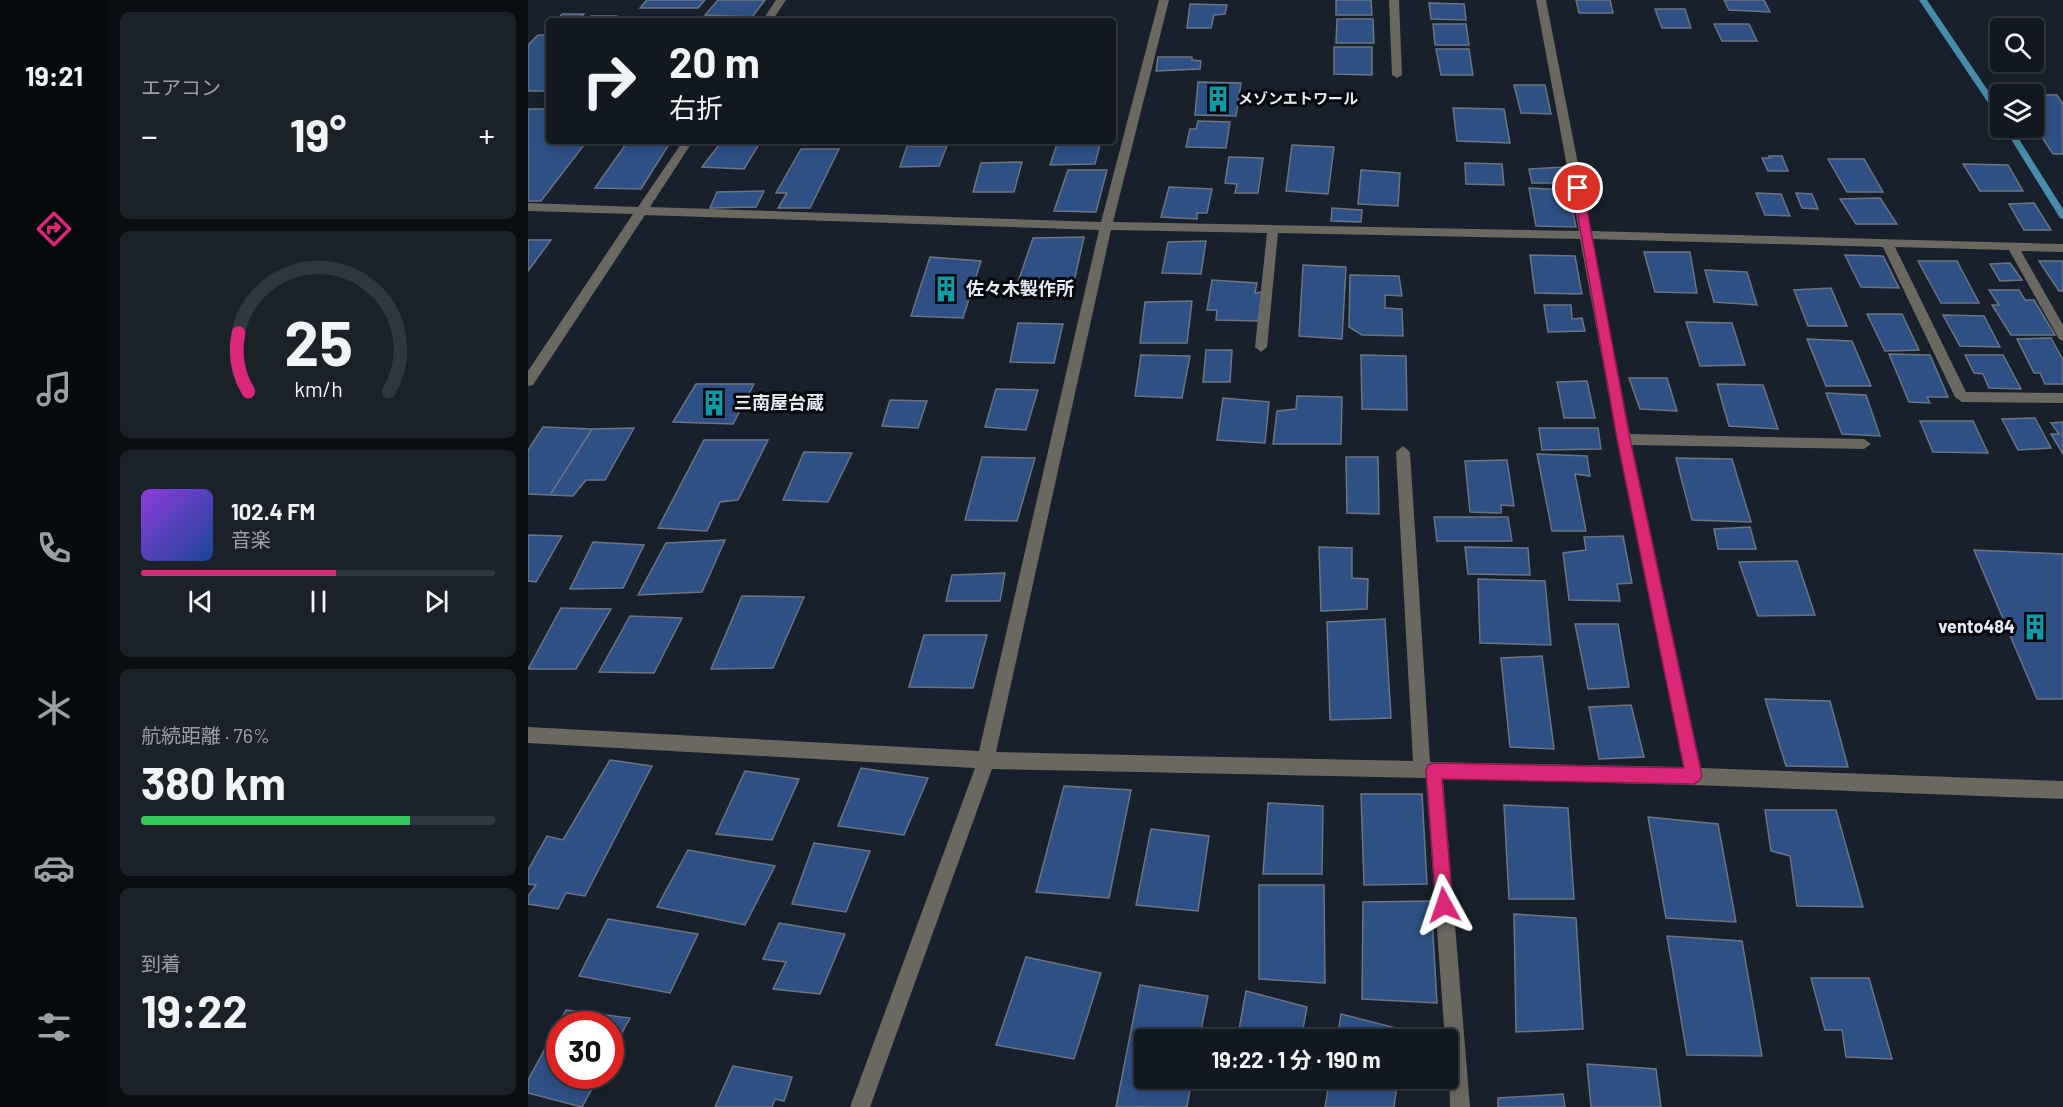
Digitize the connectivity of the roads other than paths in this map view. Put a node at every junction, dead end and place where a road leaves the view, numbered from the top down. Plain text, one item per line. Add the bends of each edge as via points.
1 (781, 0) edge
2 (1164, 0) edge
3 (1394, 0) edge
4 (1542, 0) edge
5 (769, 18) edge
6 (1397, 75) dead end
7 (686, 144) edge
8 (528, 207) edge
9 (642, 210) junction
10 (1106, 226) junction
11 (1273, 229) junction
12 (1587, 235) junction
13 (1887, 243) junction
14 (2012, 246) junction
15 (2058, 248) edge
16 (2063, 336) edge
17 (1261, 347) dead end
18 (528, 381) edge
19 (2063, 398) edge
20 (1624, 439) junction
21 (1864, 444) dead end
22 (1404, 452) dead end
23 (528, 735) edge
24 (986, 760) junction
25 (1428, 771) junction
26 (1694, 776) junction
27 (2063, 790) edge
28 (860, 1107) edge
29 (1460, 1107) edge

1 - 5 street
2 - 10 street
3 - 6 street
4 - 12 street
7 - 9 street
8 - 9 street
9 - 10 street
9 - 18 street
10 - 11 street
10 - 24 street
11 - 12 street
11 - 17 street
12 - 13 street
12 - 20 street
13 - 14 street
13 - 19 street via 1962,397
14 - 15 street
14 - 16 street
20 - 21 street
20 - 26 street
22 - 25 street
23 - 24 street
24 - 25 street
24 - 28 street
25 - 26 street
25 - 29 street
26 - 27 street

